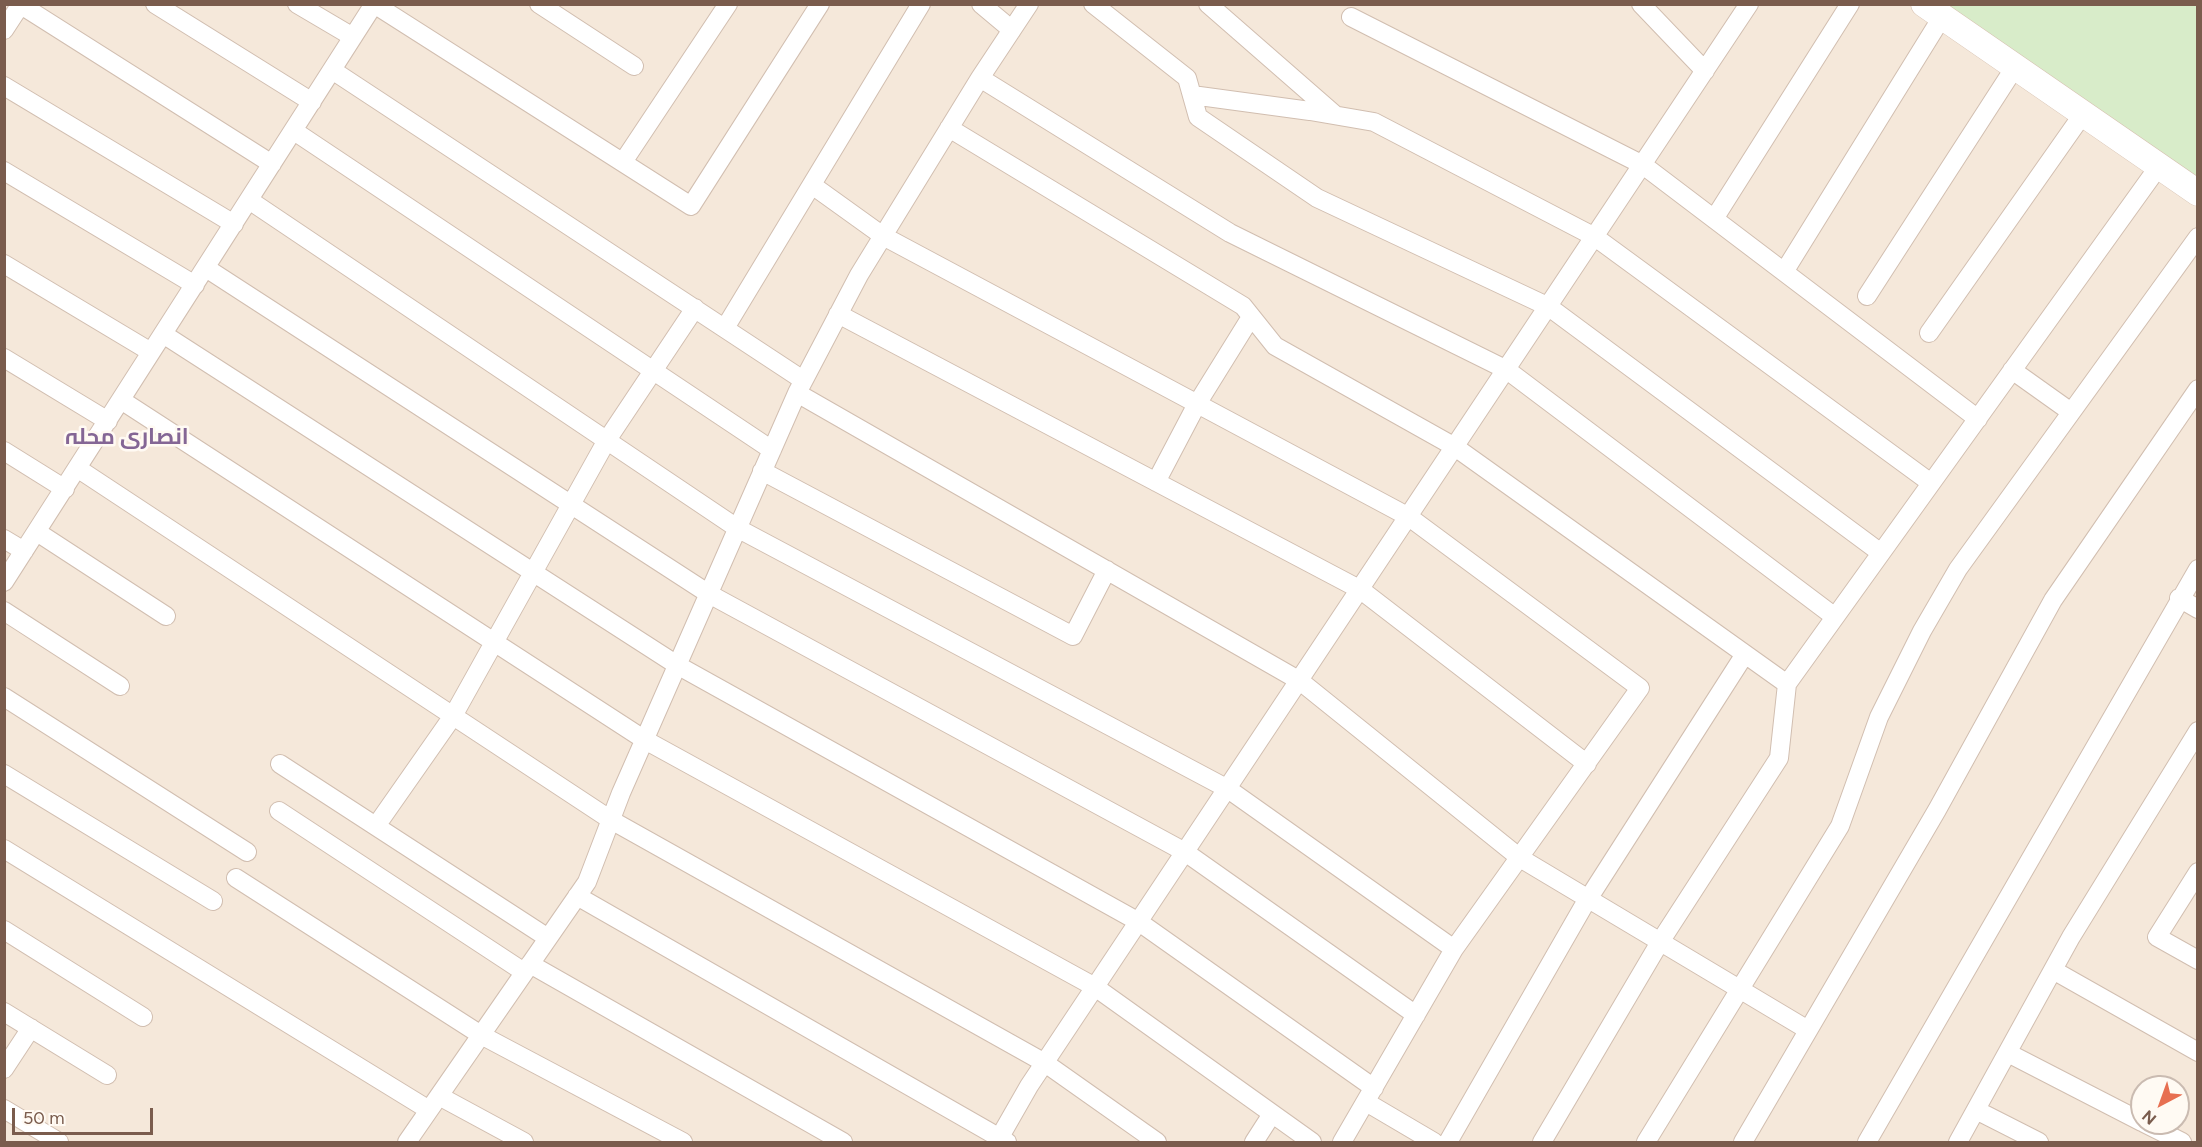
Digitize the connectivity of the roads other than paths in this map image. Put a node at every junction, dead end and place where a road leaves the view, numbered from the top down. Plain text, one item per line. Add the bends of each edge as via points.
1 (155, 4) edge
2 (297, 4) edge
3 (539, 4) edge
4 (728, 4) edge
5 (820, 4) edge
6 (921, 4) edge
7 (981, 4) edge
8 (1029, 4) edge
9 (1093, 4) edge
10 (1208, 4) edge
11 (1641, 4) edge
12 (1749, 4) edge
13 (1850, 4) edge
14 (21, 5) edge
15 (1933, 11) edge
16 (1351, 17) dead end
17 (4, 30) edge
18 (1012, 30) junction
19 (353, 37) junction
20 (634, 66) dead end
21 (2015, 67) junction
22 (332, 69) junction
23 (1705, 71) junction
24 (980, 78) junction
25 (4, 86) edge
26 (1192, 95) junction
27 (312, 102) junction
28 (2083, 114) junction
29 (1335, 115) junction
30 (949, 128) junction
31 (294, 130) junction
32 (623, 162) junction
33 (272, 164) junction
34 (1643, 165) junction
35 (2159, 166) junction
36 (4, 171) edge
37 (812, 185) junction
38 (2198, 193) edge
39 (249, 200) junction
40 (1714, 219) junction
41 (234, 224) junction
42 (883, 236) junction
43 (1595, 237) junction
44 (2198, 237) edge
45 (4, 264) edge
46 (206, 268) junction
47 (1784, 272) junction
48 (195, 285) junction
49 (1867, 296) dead end
50 (1549, 307) junction
51 (694, 309) junction
52 (838, 314) junction
53 (1251, 317) junction
54 (725, 328) junction
55 (1929, 333) dead end
56 (163, 334) junction
57 (152, 352) junction
58 (4, 358) edge
59 (1507, 370) junction
60 (2012, 370) junction
61 (653, 371) junction
62 (800, 386) junction
63 (2198, 389) edge
64 (121, 400) junction
65 (1197, 405) junction
66 (2071, 412) junction
67 (1977, 419) junction
68 (108, 421) junction
69 (607, 440) junction
70 (1455, 447) junction
71 (772, 450) junction
72 (4, 451) edge
73 (78, 468) junction
74 (762, 471) junction
75 (1156, 482) junction
76 (1931, 483) junction
77 (65, 489) junction
78 (571, 504) junction
79 (1409, 517) junction
80 (737, 528) junction
81 (37, 532) junction
82 (4, 539) edge
83 (24, 551) junction
84 (1881, 553) junction
85 (2198, 569) edge
86 (1107, 570) junction
87 (534, 572) junction
88 (4, 582) edge
89 (1361, 590) junction
90 (709, 594) junction
91 (2179, 598) junction
92 (2198, 609) edge
93 (4, 611) edge
94 (166, 616) dead end
95 (1835, 617) junction
96 (495, 642) junction
97 (1745, 654) junction
98 (677, 665) junction
99 (1300, 681) junction
100 (1787, 684) junction
101 (120, 686) dead end
102 (4, 697) edge
103 (453, 716) junction
104 (2198, 731) edge
105 (645, 740) junction
106 (280, 764) dead end
107 (1587, 764) junction
108 (4, 774) edge
109 (1228, 789) junction
110 (279, 811) dead end
111 (611, 820) junction
112 (376, 826) junction
113 (4, 849) edge
114 (247, 852) dead end
115 (1185, 852) junction
116 (1520, 858) junction
117 (2197, 873) edge
118 (236, 878) dead end
119 (577, 896) junction
120 (1588, 899) junction
121 (213, 901) dead end
122 (1139, 922) junction
123 (4, 930) edge
124 (548, 938) junction
125 (1660, 942) junction
126 (1454, 949) junction
127 (2198, 960) edge
128 (527, 968) junction
129 (2053, 970) junction
130 (1095, 987) junction
131 (1740, 989) junction
132 (4, 1011) edge
133 (1416, 1015) junction
134 (143, 1017) dead end
135 (31, 1028) junction
136 (1808, 1030) junction
137 (481, 1035) junction
138 (2198, 1052) edge
139 (2008, 1053) junction
140 (1045, 1062) junction
141 (4, 1069) edge
142 (107, 1075) dead end
143 (1370, 1095) junction
144 (434, 1103) junction
145 (4, 1109) edge
146 (1976, 1110) junction
147 (1272, 1114) junction
148 (2130, 1115) edge
149 (2167, 1135) edge
150 (1002, 1141) edge
151 (59, 1143) edge
152 (407, 1143) edge
153 (524, 1143) edge
154 (683, 1143) edge
155 (843, 1143) edge
156 (1157, 1143) edge
157 (1254, 1143) edge
158 (1312, 1143) edge
159 (1342, 1143) edge
160 (1434, 1143) edge
161 (1448, 1143) edge
162 (1542, 1143) edge
163 (1646, 1143) edge
164 (1743, 1143) edge
165 (1867, 1143) edge
166 (1958, 1143) edge
167 (2039, 1143) edge
168 (2182, 1143) edge

1 - 27 street
2 - 19 street
3 - 20 street
4 - 32 street
5 - 32 street via 691,206
6 - 37 street
7 - 18 street
8 - 18 street
9 - 26 street via 1188,78
10 - 29 street
11 - 23 street
12 - 23 street
13 - 40 street
14 - 17 street
14 - 33 street
15 - 21 street
15 - 47 street
16 - 34 street
18 - 24 street
19 - 22 street
19 - 32 street via 374,4
21 - 28 street
21 - 49 street
22 - 27 street
22 - 51 street
23 - 34 street
24 - 30 street
24 - 59 street via 1230,233
25 - 41 street
26 - 29 street
26 - 50 street via 1198,117 1317,198
27 - 31 street
28 - 35 street
28 - 55 street
29 - 43 street via 1374,122
30 - 42 street
30 - 53 street via 1243,306
31 - 33 street
31 - 61 street
33 - 39 street
34 - 40 street
34 - 43 street
35 - 38 street
35 - 60 street
36 - 48 street
37 - 42 street
37 - 54 street
39 - 41 street
39 - 69 street
40 - 47 street
41 - 46 street
42 - 52 street
42 - 65 street
43 - 50 street
43 - 76 street
44 - 66 street
45 - 57 street
46 - 48 street
46 - 78 street
47 - 67 street
48 - 56 street
50 - 59 street
50 - 84 street
51 - 54 street
51 - 61 street
52 - 62 street
52 - 75 street
53 - 65 street
53 - 70 street via 1275,346
54 - 62 street
56 - 57 street
56 - 87 street
57 - 64 street
58 - 68 street
59 - 70 street
59 - 95 street
60 - 66 street
60 - 67 street
61 - 69 street
61 - 71 street
62 - 71 street
62 - 86 street
63 - 136 street via 2053,600 1938,810
64 - 68 street
64 - 96 street
65 - 75 street
65 - 79 street
66 - 131 street via 1958,569 1922,631 1879,717 1840,826
67 - 76 street
68 - 73 street
69 - 78 street
69 - 80 street
70 - 79 street
70 - 97 street
71 - 74 street
72 - 77 street
73 - 77 street
73 - 103 street
74 - 80 street
74 - 86 street via 1073,636
75 - 89 street
76 - 84 street
77 - 81 street
78 - 87 street
78 - 90 street
79 - 89 street
79 - 107 street via 1640,688
80 - 90 street
80 - 109 street
81 - 83 street
81 - 94 street
82 - 83 street
83 - 88 street
84 - 95 street
85 - 91 street
86 - 99 street
87 - 96 street
87 - 98 street
89 - 99 street
89 - 107 street
90 - 98 street
90 - 115 street
91 - 92 street
91 - 165 street
93 - 101 street
95 - 100 street
96 - 103 street
96 - 105 street
97 - 100 street
97 - 120 street
98 - 105 street
98 - 122 street
99 - 109 street
99 - 116 street
100 - 125 street via 1779,758
102 - 114 street
103 - 111 street
103 - 112 street
104 - 129 street
105 - 111 street
105 - 130 street
106 - 112 street
107 - 116 street
108 - 121 street
109 - 115 street
109 - 126 street
110 - 128 street
111 - 119 street via 587,882
111 - 140 street
112 - 124 street
113 - 144 street
115 - 122 street
115 - 133 street
116 - 120 street
116 - 126 street
117 - 127 street via 2157,937
118 - 137 street
119 - 124 street
119 - 150 street
120 - 125 street
120 - 161 street
122 - 130 street
122 - 143 street
123 - 134 street
124 - 128 street
125 - 131 street
125 - 162 street
126 - 133 street
128 - 137 street
128 - 155 street
129 - 138 street
129 - 139 street
130 - 140 street
130 - 147 street
131 - 136 street
131 - 163 street
132 - 135 street
133 - 143 street
135 - 141 street
135 - 142 street
136 - 164 street
137 - 144 street
137 - 154 street
139 - 146 street
139 - 148 street
140 - 150 street
140 - 156 street
143 - 159 street
143 - 160 street
144 - 152 street
144 - 153 street
145 - 151 street
146 - 166 street
146 - 167 street
147 - 157 street
147 - 158 street
149 - 168 street

